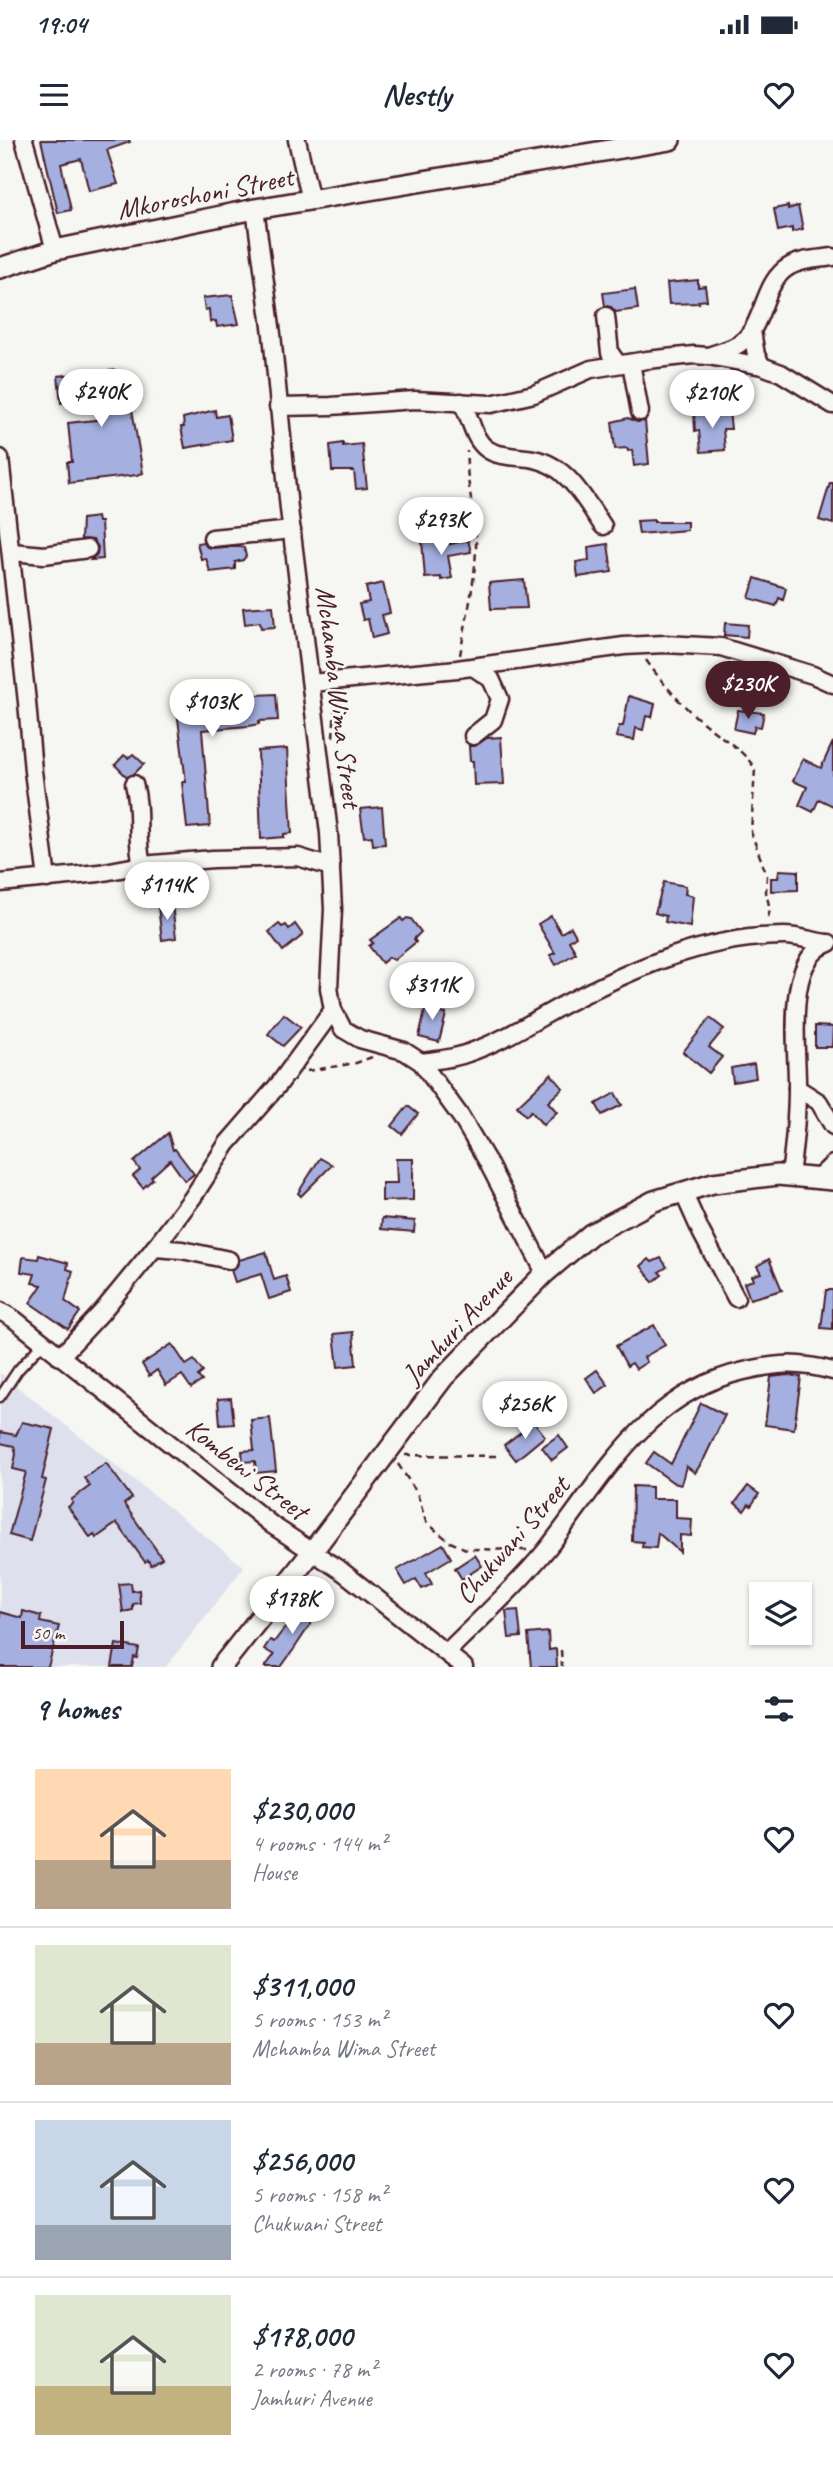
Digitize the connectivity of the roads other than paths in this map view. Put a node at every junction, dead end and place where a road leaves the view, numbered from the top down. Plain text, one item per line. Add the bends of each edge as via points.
1 (24, 140) edge
2 (297, 140) edge
3 (670, 140) edge
4 (311, 201) junction
5 (255, 209) junction
6 (55, 250) junction
7 (833, 257) edge
8 (0, 268) edge
9 (606, 316) dead end
10 (752, 331) junction
11 (708, 356) junction
12 (616, 362) junction
13 (762, 366) junction
14 (461, 402) junction
15 (833, 405) edge
16 (278, 407) junction
17 (640, 412) dead end
18 (0, 458) edge
19 (603, 526) dead end
20 (292, 530) junction
21 (212, 538) dead end
22 (89, 549) dead end
23 (12, 552) junction
24 (7, 577) edge
25 (465, 668) junction
26 (311, 683) junction
27 (833, 684) edge
28 (473, 736) dead end
29 (134, 784) dead end
30 (142, 865) junction
31 (331, 867) junction
32 (47, 879) junction
33 (0, 883) edge
34 (830, 943) edge
35 (333, 1010) junction
36 (421, 1062) junction
37 (797, 1088) junction
38 (833, 1126) edge
39 (833, 1164) edge
40 (790, 1175) junction
41 (825, 1179) edge
42 (683, 1192) junction
43 (154, 1248) junction
44 (229, 1260) dead end
45 (545, 1273) junction
46 (736, 1298) dead end
47 (0, 1311) edge
48 (43, 1343) junction
49 (60, 1357) junction
50 (833, 1371) edge
51 (0, 1396) edge
52 (312, 1552) junction
53 (447, 1652) junction
54 (221, 1667) edge
55 (464, 1667) edge

1 - 6 street
2 - 4 street
3 - 4 street, Mkoroshoni Street
4 - 5 street, Mkoroshoni Street
5 - 6 street, Mkoroshoni Street
5 - 16 street, Mchamba Wima Street
6 - 8 street, Mkoroshoni Street
7 - 10 street via 790,265 781,272
9 - 12 street
10 - 11 street via 738,344
10 - 13 street
11 - 12 street
11 - 13 street
12 - 14 street via 507,401
12 - 17 street
13 - 15 street
14 - 16 street
14 - 19 street via 487,449 541,461 564,473
16 - 20 street, Mchamba Wima Street
18 - 23 street
20 - 21 street
20 - 26 street, Mchamba Wima Street
22 - 23 street via 44,555
23 - 24 street
24 - 32 street
25 - 26 street
25 - 27 street via 665,644 721,647
25 - 28 street via 491,679 500,699 493,720
26 - 31 street, Mchamba Wima Street
29 - 30 street
30 - 31 street via 298,857
30 - 32 street
31 - 35 street, Mchamba Wima Street via 329,988
32 - 33 street
34 - 36 street via 786,936 695,949 609,981 498,1041 466,1054
34 - 37 street via 813,953 805,965 797,997
35 - 36 street via 343,1029 360,1039 404,1051
35 - 43 street via 227,1144
36 - 45 street via 486,1159
37 - 38 street via 818,1102
37 - 40 street
39 - 41 street
40 - 41 street, Jamhuri Avenue
40 - 42 street, Jamhuri Avenue
42 - 45 street, Jamhuri Avenue via 654,1201 591,1234
42 - 46 street
43 - 44 street
43 - 49 street
45 - 52 street, Jamhuri Avenue via 443,1378
47 - 48 street, Kombeni Street
48 - 49 street, Kombeni Street
48 - 51 lane
49 - 52 street, Kombeni Street
50 - 53 street, Chukwani Street via 775,1364 707,1382 678,1399 642,1426 546,1549
52 - 53 street, Kombeni Street
52 - 54 street, Jamhuri Avenue
53 - 55 street, Kombeni Street

